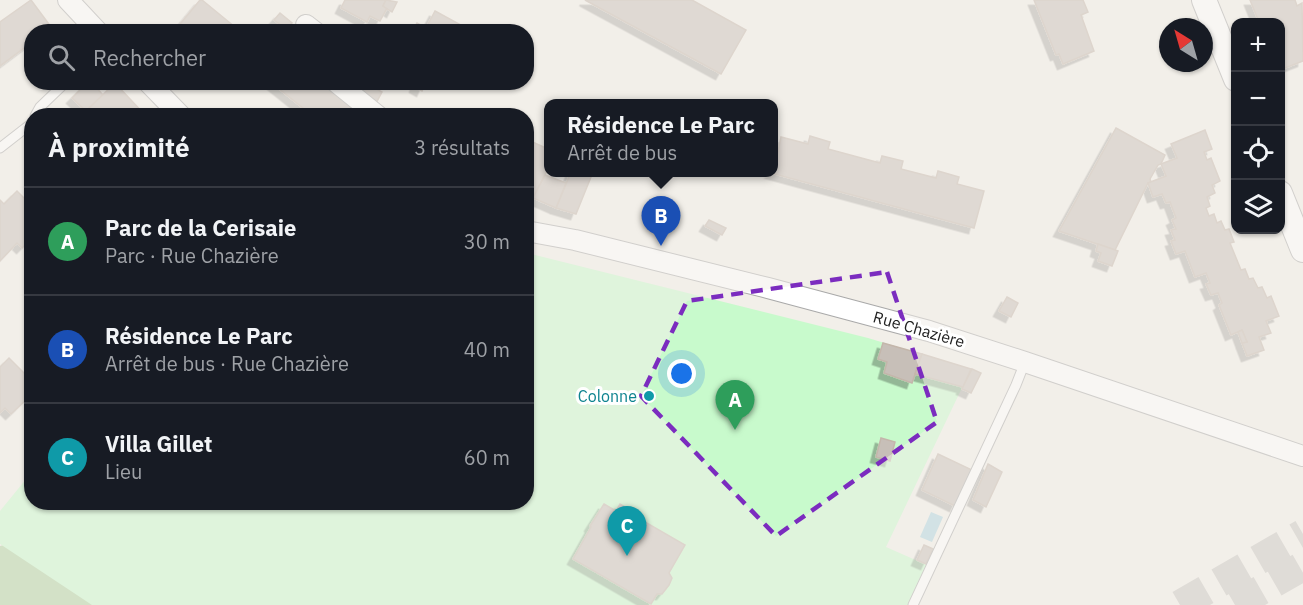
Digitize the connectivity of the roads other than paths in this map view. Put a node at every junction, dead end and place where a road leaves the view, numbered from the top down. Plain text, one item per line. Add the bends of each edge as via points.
1 (68, 0) edge
2 (1204, 0) edge
3 (90, 24) edge
4 (1233, 72) edge
5 (58, 90) edge
6 (156, 90) edge
7 (346, 90) edge
8 (39, 108) edge
9 (173, 108) edge
10 (368, 108) edge
11 (24, 129) edge
12 (0, 148) edge
13 (1285, 203) edge
14 (534, 232) edge
15 (1303, 250) edge
16 (1025, 362) junction
17 (1303, 456) edge
18 (913, 605) edge

1 - 3 street
2 - 4 street
5 - 8 lane
6 - 9 street
7 - 10 street
11 - 12 lane
13 - 15 street
14 - 16 street, Rue Chazière via 846,308
16 - 17 street, Rue Chazière
16 - 18 lane

